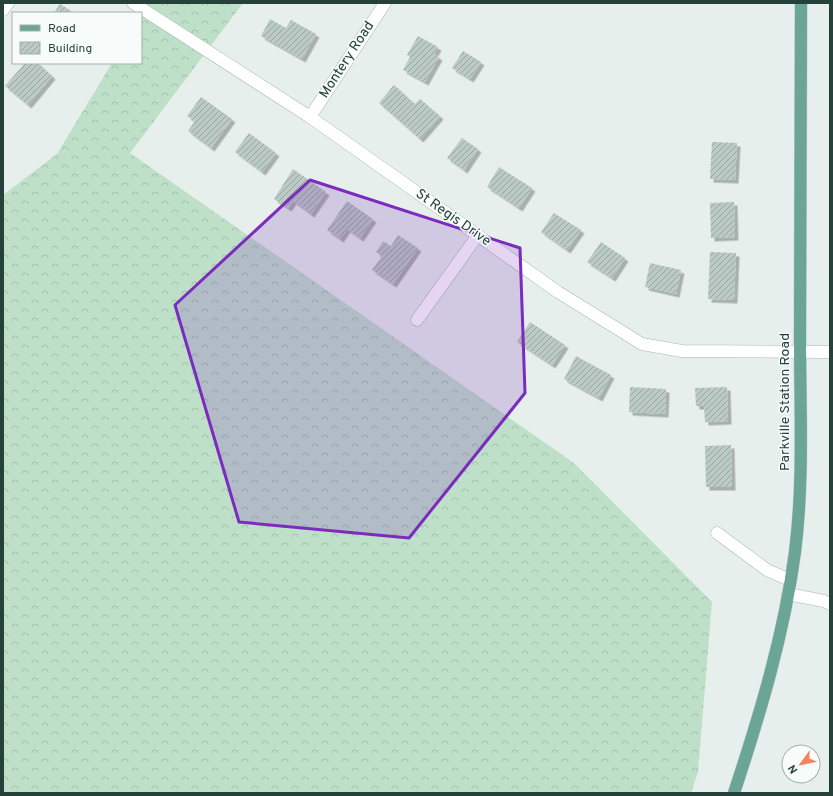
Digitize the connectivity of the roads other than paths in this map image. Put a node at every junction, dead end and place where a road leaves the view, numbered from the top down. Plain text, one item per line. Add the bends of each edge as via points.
1 (8, 3) edge
2 (133, 3) edge
3 (385, 3) edge
4 (801, 3) edge
5 (3, 10) edge
6 (310, 117) junction
7 (478, 236) junction
8 (417, 320) dead end
9 (800, 352) junction
10 (830, 352) edge
11 (717, 533) dead end
12 (790, 580) junction
13 (788, 594) junction
14 (830, 604) edge
15 (734, 793) edge

1 - 5 street
2 - 6 street, St Regis Drive
3 - 6 street, Montery Road
4 - 9 main road, Parkville Station Road
6 - 7 street, St Regis Drive
7 - 8 street
7 - 9 street, St Regis Drive via 558,292 642,344 682,351
9 - 10 street, St Regis Drive
9 - 12 main road, Parkville Station Road via 802,442 799,510
11 - 12 street via 767,570
12 - 13 main road, Parkville Station Road
13 - 14 street
13 - 15 main road, Parkville Station Road via 783,625 761,710

